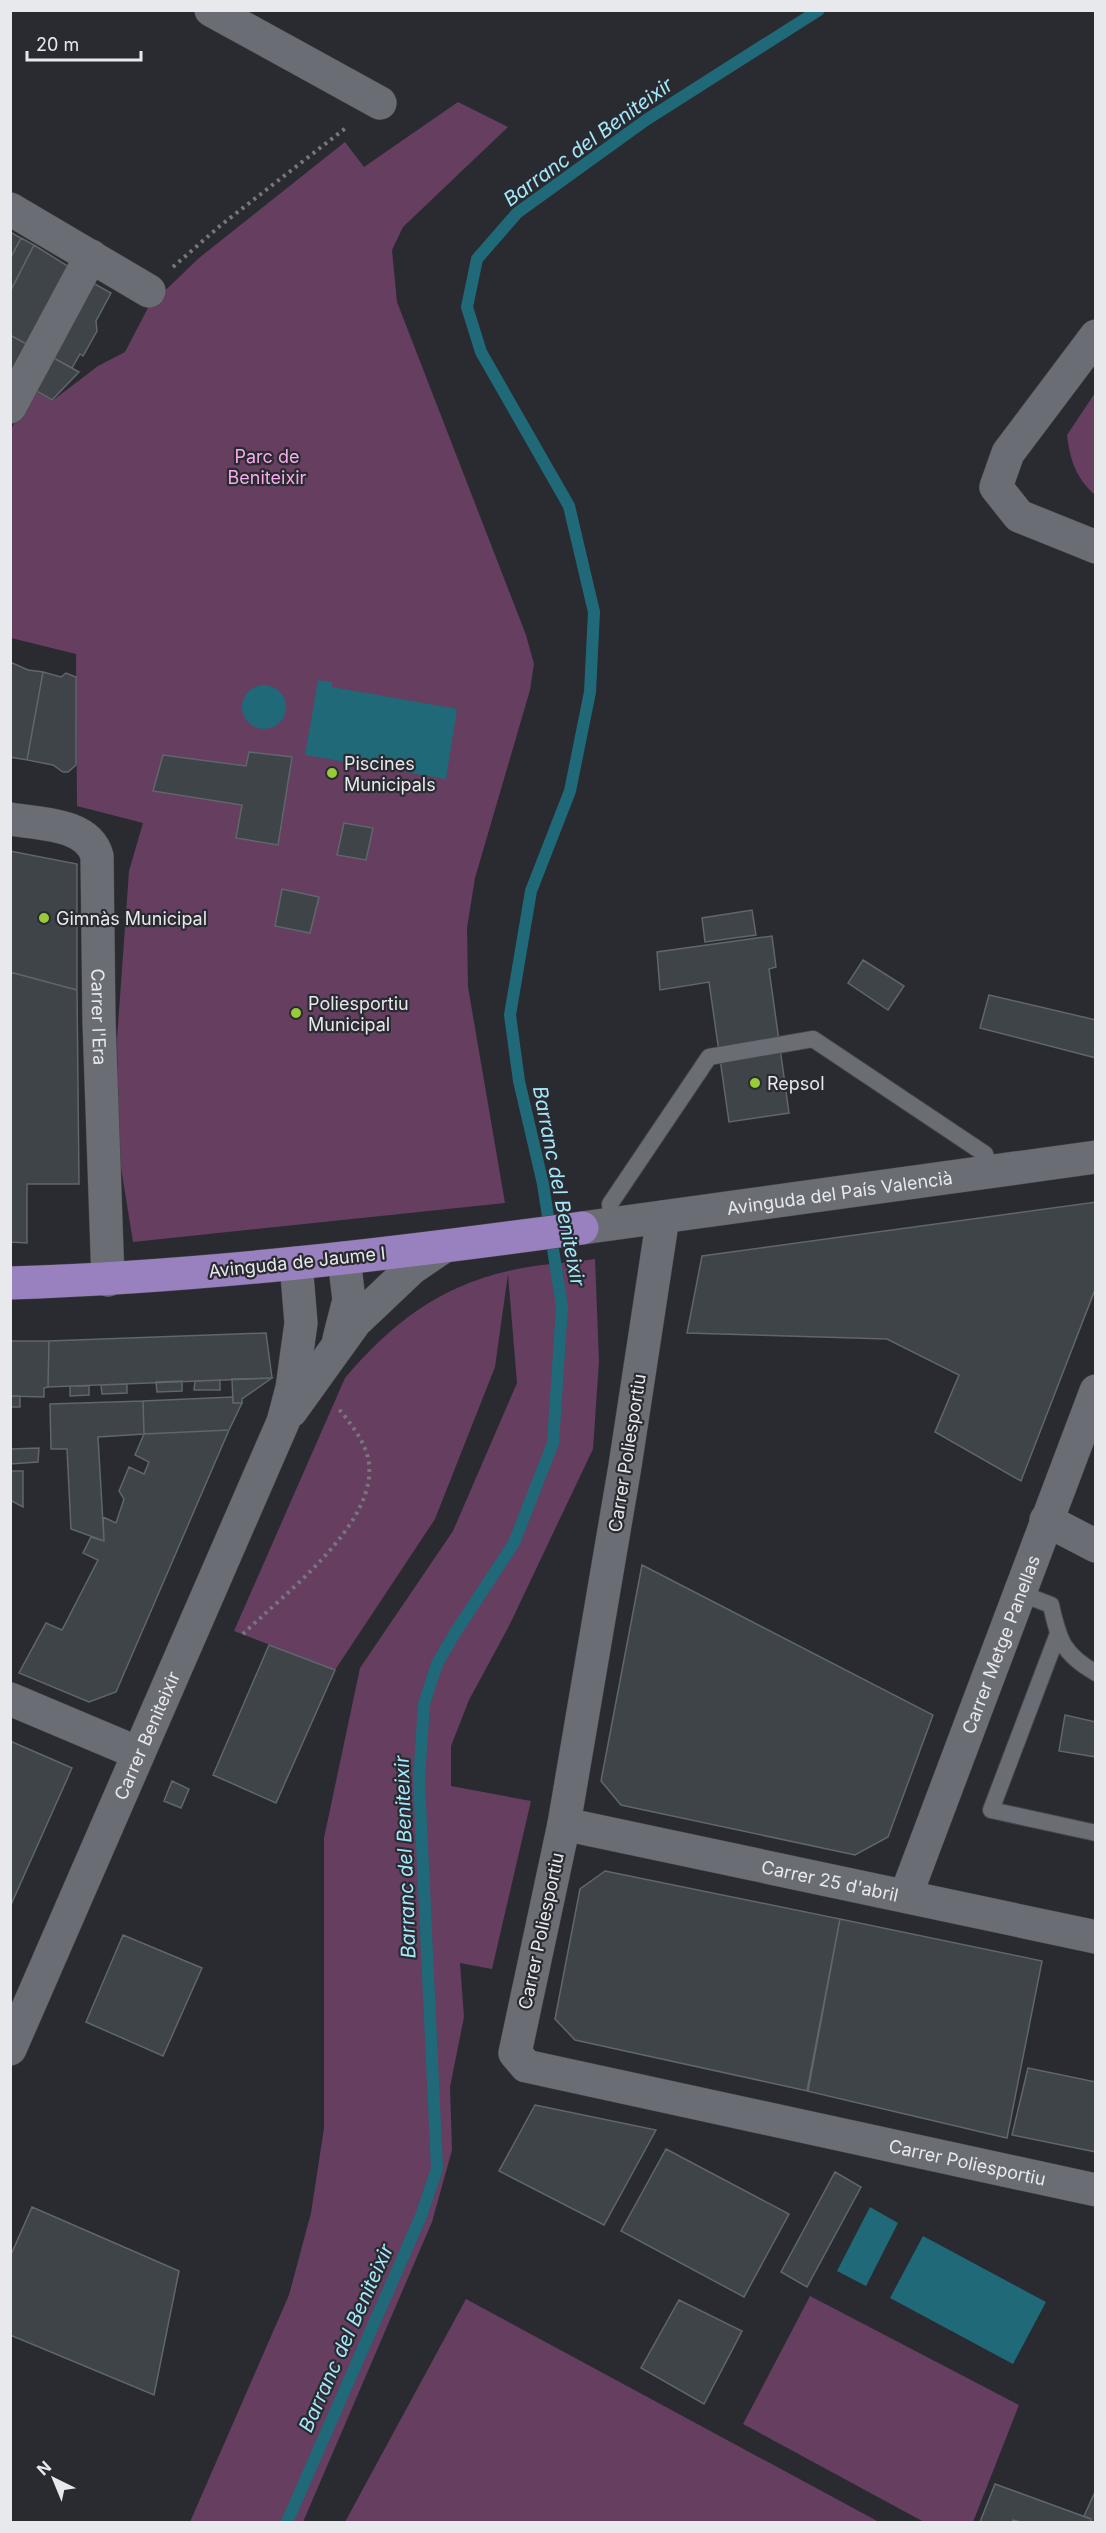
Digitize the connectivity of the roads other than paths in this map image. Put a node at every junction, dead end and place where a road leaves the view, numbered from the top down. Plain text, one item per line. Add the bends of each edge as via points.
1 (211, 10) edge
2 (380, 103) road end
3 (10, 209) edge
4 (92, 256) junction
5 (149, 291) road end
6 (1095, 336) edge
7 (10, 407) edge
8 (1095, 547) edge
9 (10, 819) edge
10 (1095, 1157) edge
11 (991, 1173) junction
12 (663, 1216) junction
13 (597, 1227) junction
14 (443, 1247) junction
15 (344, 1258) junction
16 (296, 1263) junction
17 (108, 1280) junction
18 (10, 1283) edge
19 (336, 1346) junction
20 (1095, 1391) edge
21 (283, 1422) junction
22 (1046, 1520) junction
23 (1095, 1546) edge
24 (1020, 1593) junction
25 (1058, 1636) junction
26 (1095, 1673) edge
27 (10, 1699) edge
28 (138, 1753) junction
29 (564, 1824) junction
30 (1095, 1833) edge
31 (906, 1895) junction
32 (1095, 1937) edge
33 (10, 2049) edge
34 (1095, 2190) edge

1 - 2 street
3 - 4 street
4 - 5 street
4 - 7 street
6 - 8 street via 1008,453 996,487 1019,516
9 - 17 street, Carrer l'Era via 71,830 89,840 98,856
10 - 11 street, Avinguda del País Valencià
11 - 12 street, Avinguda del País Valencià
11 - 13 lane via 985,1154 813,1039 709,1057
12 - 13 street, Avinguda del País Valencià
12 - 29 street, Carrer Poliesportiu
13 - 14 highway, Avinguda de Jaume I
14 - 15 highway, Avinguda de Jaume I
14 - 19 street, Carrer Beniteixir via 384,1293
15 - 16 highway, Avinguda de Jaume I
15 - 19 street, Carrer Beniteixir via 349,1300
16 - 17 highway, Avinguda de Jaume I
16 - 21 street, Carrer Beniteixir via 301,1323
17 - 18 highway, Avinguda de Jaume I
19 - 21 street, Carrer Beniteixir
20 - 22 street, Carrer Metge Panellas
21 - 28 street, Carrer Beniteixir
22 - 23 street
22 - 24 street, Carrer Metge Panellas
24 - 25 lane via 1051,1605
24 - 31 street, Carrer Metge Panellas
25 - 26 lane via 1075,1661
25 - 30 lane via 992,1810
27 - 28 street
28 - 33 street, Carrer Beniteixir
29 - 31 street, Carrer 25 d'abril
29 - 34 street, Carrer Poliesportiu via 514,2053 526,2066
31 - 32 street, Carrer 25 d'abril

